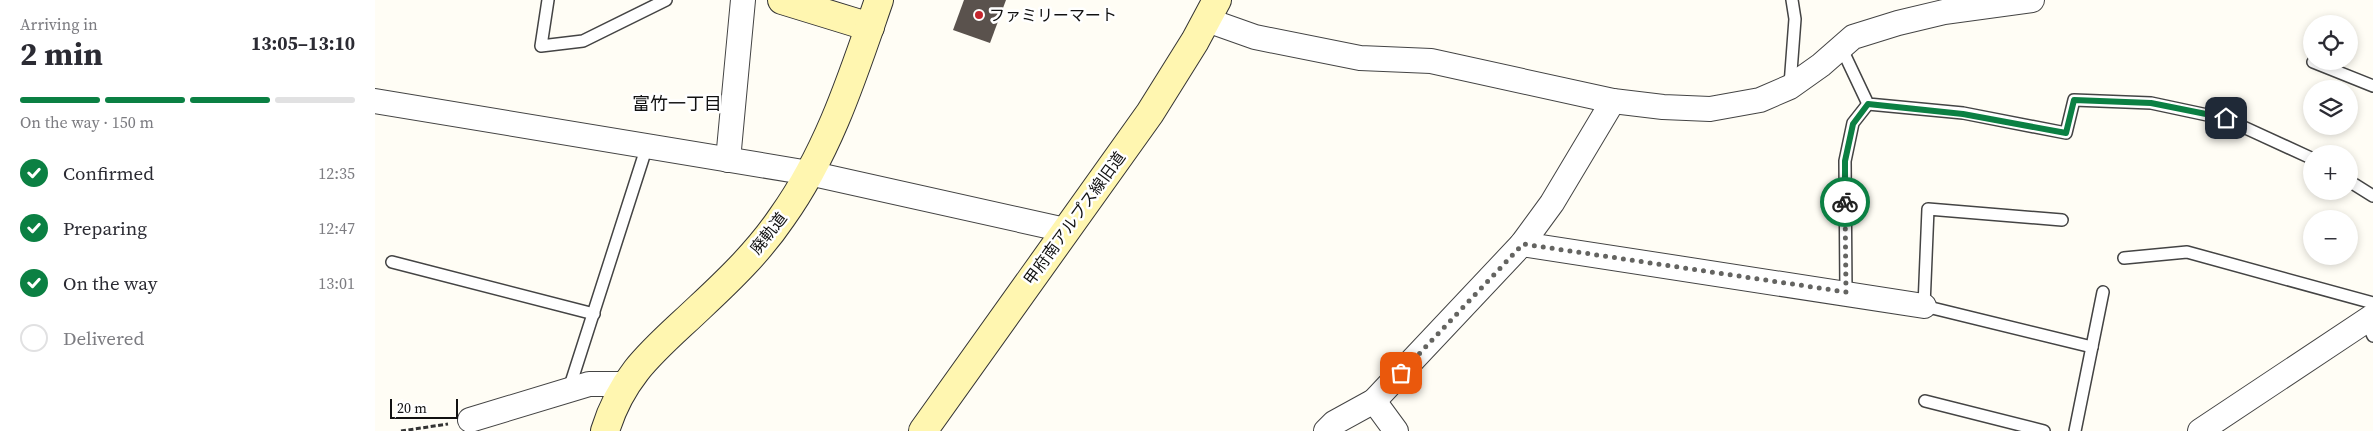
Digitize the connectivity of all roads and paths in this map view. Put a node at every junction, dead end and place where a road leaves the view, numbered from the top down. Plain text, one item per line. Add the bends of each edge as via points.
1 (549, 0) edge
2 (666, 0) edge
3 (743, 0) edge
4 (782, 0) edge
5 (879, 0) edge
6 (1792, 0) edge
7 (2032, 0) edge
8 (1944, 6) edge
9 (1212, 10) edge
10 (870, 27) junction
11 (1841, 48) junction
12 (2333, 70) edge
13 (2373, 86) edge
14 (1790, 87) junction
15 (375, 101) edge
16 (1613, 102) junction
17 (1868, 104) junction
18 (647, 146) junction
19 (2303, 154) edge
20 (728, 160) junction
21 (809, 173) junction
22 (2358, 187) edge
23 (2373, 196) edge
24 (2062, 220) dead end
25 (1065, 230) junction
26 (1523, 244) junction
27 (2124, 258) dead end
28 (393, 262) dead end
29 (1846, 292) junction
30 (2103, 292) dead end
31 (1924, 306) junction
32 (594, 314) junction
33 (2371, 319) edge
34 (2092, 346) junction
35 (624, 384) junction
36 (569, 391) junction
37 (1373, 401) junction
38 (1925, 401) dead end
39 (471, 420) joint
40 (401, 431) edge
41 (605, 431) edge
42 (923, 431) edge
43 (1326, 431) edge
44 (1396, 431) edge
45 (2044, 431) edge
46 (2075, 431) edge
47 (2200, 431) edge

1 - 2 lane via 541,46 583,41
3 - 20 street
4 - 10 street
5 - 10 street, 廃軌道
6 - 14 lane via 1795,20
7 - 8 street
8 - 11 street via 1853,37
9 - 16 street via 1255,37 1351,56 1431,61
9 - 25 street, 甲府南アルプス線旧道 via 1150,113
10 - 21 street, 廃軌道 via 835,125
11 - 14 street
11 - 17 lane
12 - 13 lane
14 - 16 street via 1760,100 1709,109
15 - 18 street
16 - 26 street via 1552,203
17 - 19 lane via 1963,114 2066,133 2074,100 2151,103 2226,118
17 - 29 lane via 1853,124 1845,161
18 - 20 street
18 - 32 lane
20 - 21 street
21 - 25 street
21 - 35 street, 廃軌道 via 783,217 753,254 720,289 648,354
22 - 23 lane
24 - 31 lane via 1928,209
25 - 42 street, 甲府南アルプス線旧道
26 - 29 street
26 - 37 street
27 - 33 lane via 2187,252
28 - 32 lane
29 - 31 street
30 - 34 lane
31 - 34 lane
32 - 36 lane
33 - 47 street
34 - 46 lane
35 - 36 street via 589,384
35 - 41 street, 廃軌道
36 - 39 street
37 - 43 street
37 - 44 street
38 - 45 lane
39 - 40 path

